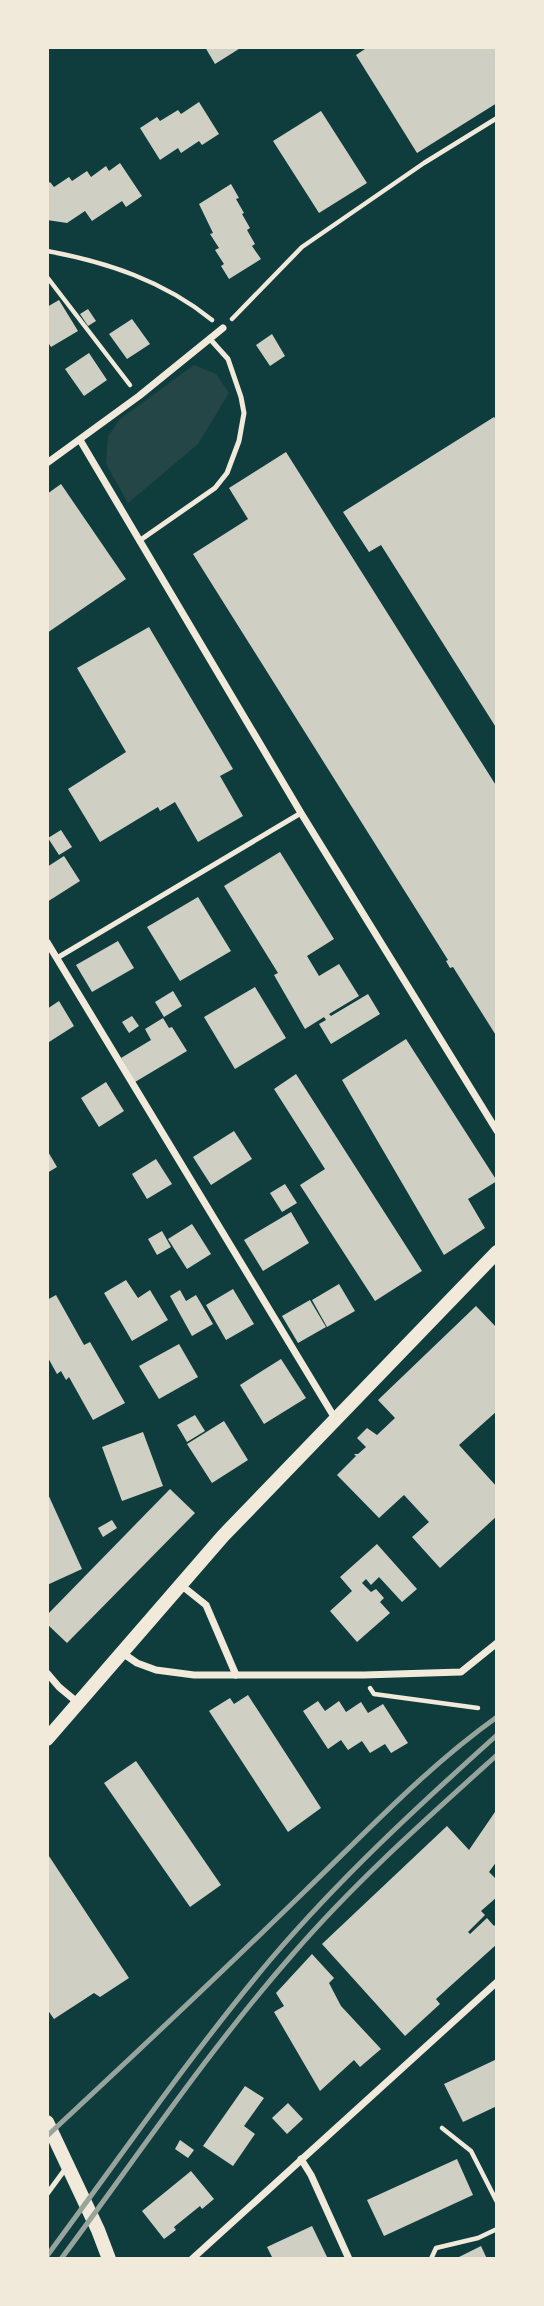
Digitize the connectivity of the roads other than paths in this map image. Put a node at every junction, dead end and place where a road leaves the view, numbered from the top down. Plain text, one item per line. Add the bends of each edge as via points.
1 (222, 328) road end
2 (210, 339) junction
3 (80, 440) junction
4 (47, 463) edge
5 (139, 541) junction
6 (301, 813) junction
7 (47, 943) edge
8 (57, 958) junction
9 (497, 1131) edge
10 (497, 1252) edge
11 (335, 1420) junction
12 (181, 1585) junction
13 (497, 1643) edge
14 (121, 1652) junction
15 (47, 1673) edge
16 (236, 1675) junction
17 (77, 1702) junction
18 (47, 1739) edge
19 (497, 1982) edge
20 (47, 2122) edge
21 (301, 2159) junction
22 (68, 2166) junction
23 (47, 2194) edge
24 (109, 2259) edge
25 (192, 2259) edge
26 (349, 2259) edge

1 - 2 street
2 - 3 street
2 - 5 lane via 228,359 243,404 239,442 227,473 215,488
3 - 4 street
3 - 5 street
5 - 6 street
6 - 8 lane
6 - 9 street
7 - 8 street
8 - 11 street
10 - 11 main road
11 - 12 main road
12 - 14 main road
12 - 16 street via 206,1605
13 - 16 street via 461,1672
14 - 16 street via 156,1670
14 - 17 main road
15 - 17 street
17 - 18 main road
19 - 21 street
20 - 22 main road
21 - 25 street
21 - 26 street
22 - 23 lane
22 - 24 main road

